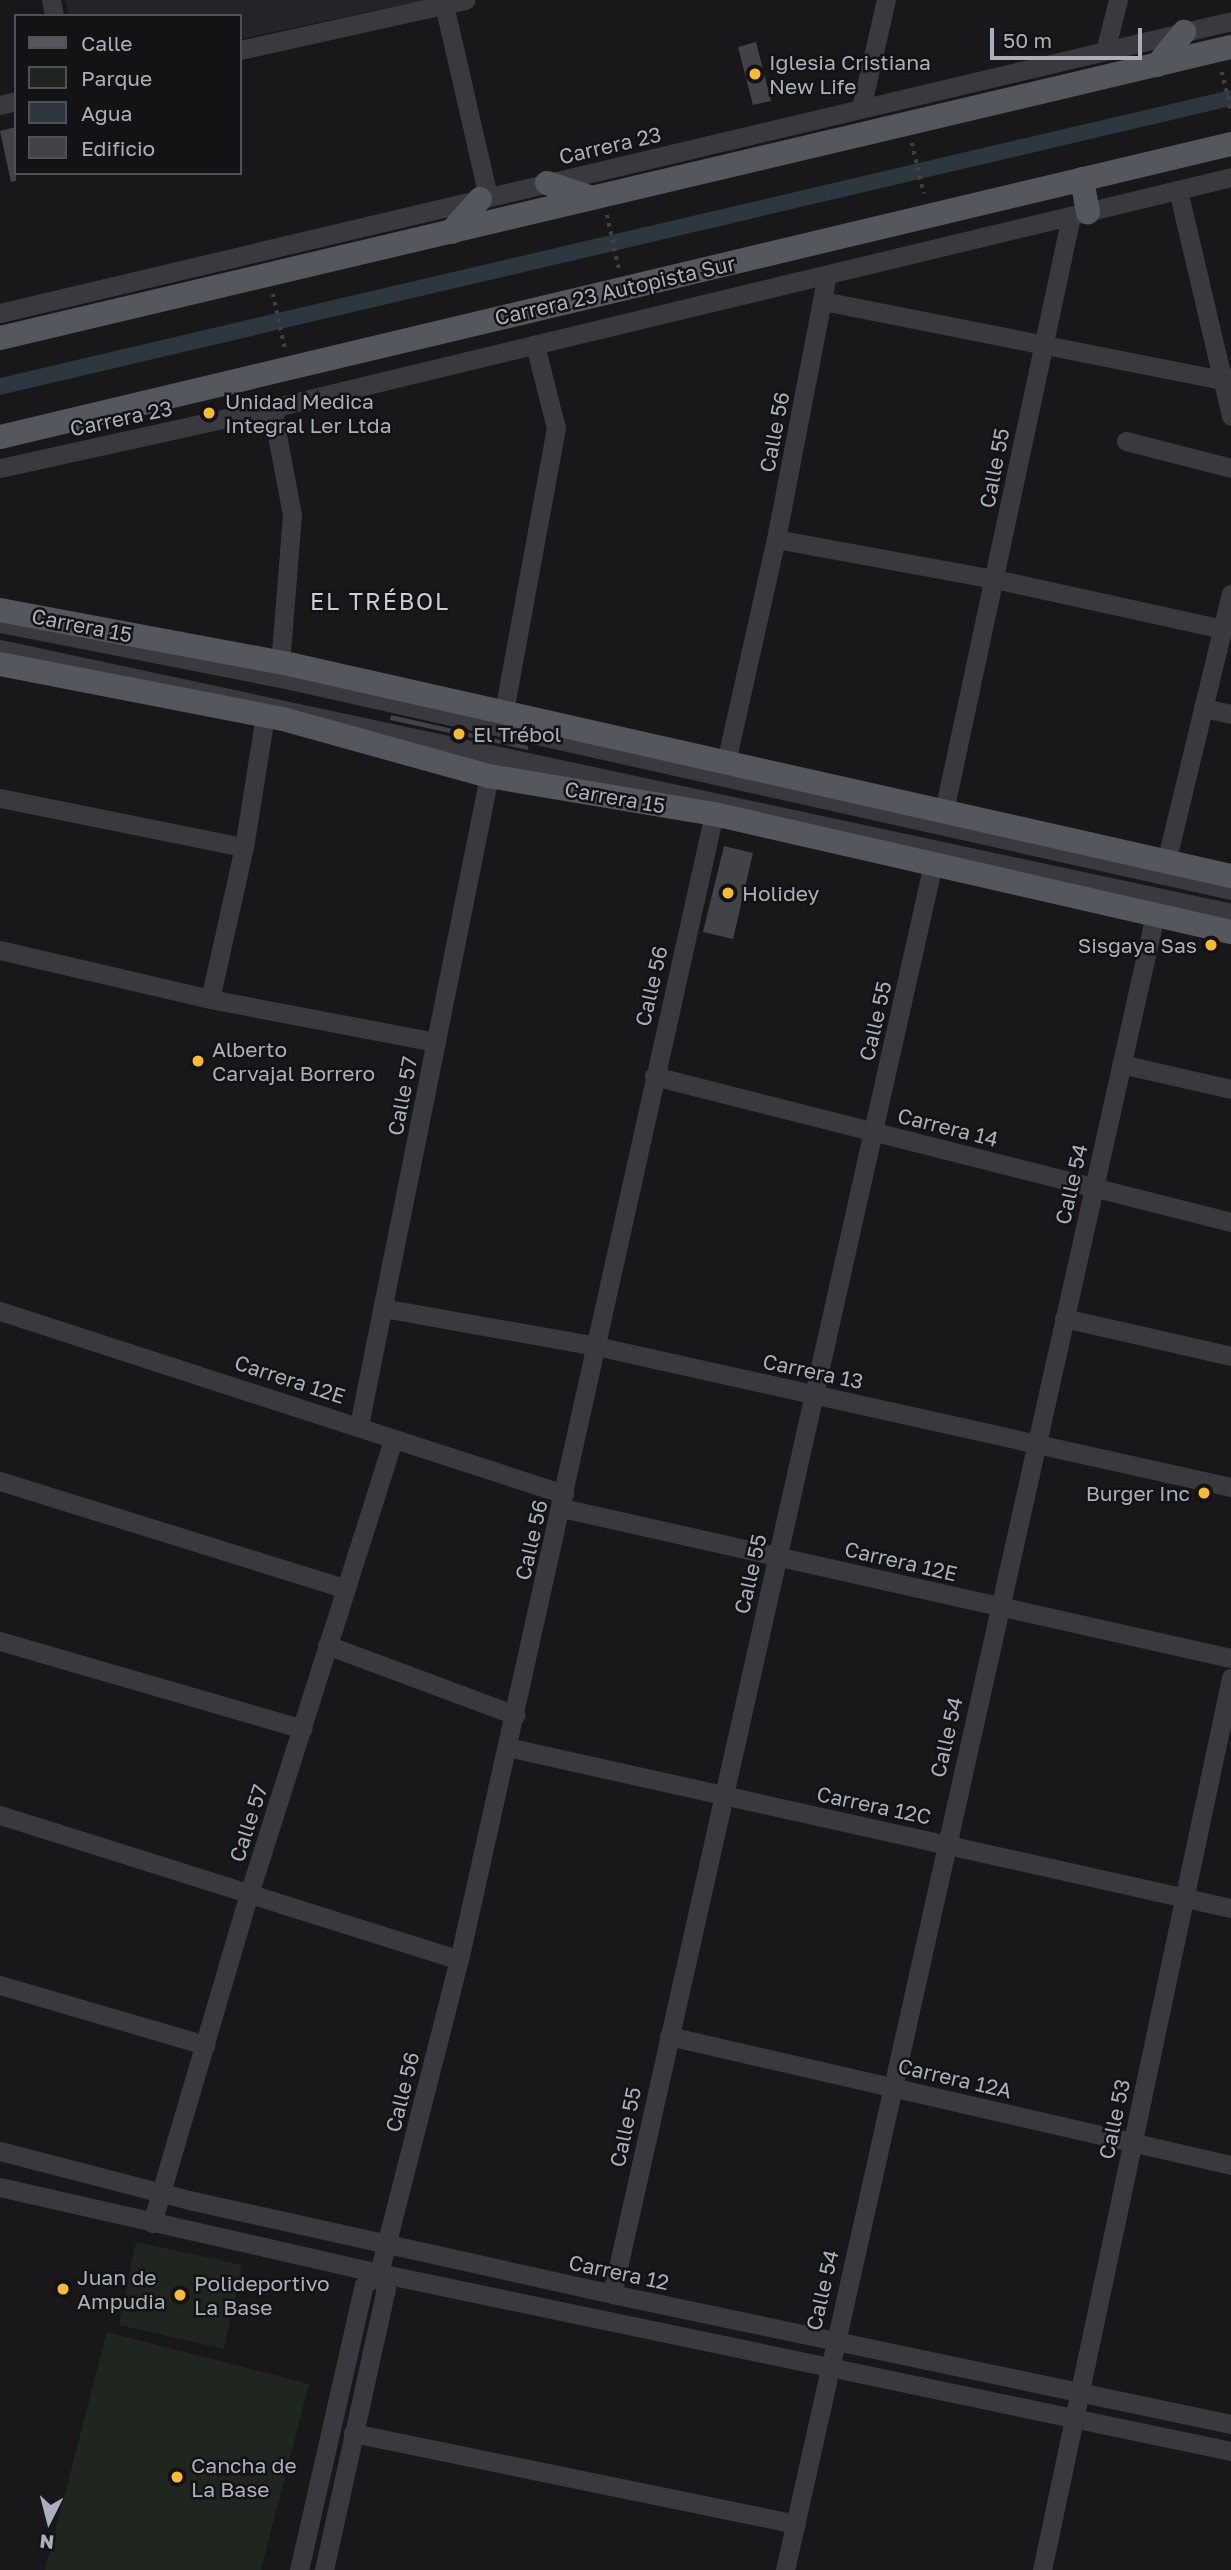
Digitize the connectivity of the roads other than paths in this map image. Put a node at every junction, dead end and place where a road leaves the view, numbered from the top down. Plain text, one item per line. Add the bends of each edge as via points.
1 (466, 0) edge
2 (886, 0) edge
3 (1118, 0) edge
4 (444, 2) edge
5 (1231, 21) edge
6 (1184, 32) junction
7 (1231, 47) edge
8 (242, 50) edge
9 (1105, 51) junction
10 (1157, 65) junction
11 (861, 108) junction
12 (1231, 144) edge
13 (1231, 177) edge
14 (1082, 179) junction
15 (547, 183) junction
16 (1178, 190) junction
17 (484, 198) junction
18 (592, 198) junction
19 (1080, 214) junction
20 (451, 232) junction
21 (827, 275) junction
22 (823, 301) junction
23 (0, 313) edge
24 (0, 321) edge
25 (28, 332) junction
26 (0, 338) edge
27 (535, 345) junction
28 (1042, 345) junction
29 (1227, 379) edge
30 (272, 408) junction
31 (1231, 416) edge
32 (0, 437) edge
33 (1126, 441) dead end
34 (0, 468) edge
35 (1231, 468) edge
36 (776, 539) junction
37 (995, 579) junction
38 (1231, 594) edge
39 (0, 610) edge
40 (0, 623) edge
41 (1222, 629) junction
42 (0, 649) edge
43 (280, 663) junction
44 (0, 664) edge
45 (1203, 708) junction
46 (503, 712) junction
47 (1231, 714) edge
48 (265, 716) junction
49 (726, 762) junction
50 (489, 776) junction
51 (0, 798) edge
52 (944, 811) junction
53 (714, 814) junction
54 (244, 847) junction
55 (1166, 862) junction
56 (933, 864) junction
57 (1231, 876) edge
58 (1231, 890) edge
59 (1231, 913) edge
60 (1155, 915) junction
61 (1231, 932) edge
62 (0, 950) edge
63 (210, 999) junction
64 (436, 1042) junction
65 (1121, 1064) junction
66 (654, 1076) junction
67 (1231, 1089) edge
68 (873, 1132) junction
69 (1093, 1187) junction
70 (1231, 1222) edge
71 (383, 1308) junction
72 (0, 1311) edge
73 (1064, 1318) junction
74 (596, 1346) junction
75 (1231, 1356) edge
76 (813, 1394) junction
77 (359, 1425) junction
78 (393, 1439) junction
79 (1036, 1444) junction
80 (0, 1481) edge
81 (1231, 1487) edge
82 (563, 1501) junction
83 (777, 1556) junction
84 (346, 1589) junction
85 (999, 1606) junction
86 (0, 1641) edge
87 (327, 1645) junction
88 (1231, 1658) edge
89 (1231, 1678) edge
90 (515, 1715) junction
91 (302, 1729) junction
92 (507, 1747) junction
93 (723, 1795) junction
94 (0, 1815) edge
95 (946, 1844) junction
96 (249, 1894) junction
97 (1185, 1898) junction
98 (1231, 1908) edge
99 (459, 1960) junction
100 (0, 1985) edge
101 (668, 2036) junction
102 (205, 2045) junction
103 (891, 2087) junction
104 (1132, 2142) junction
105 (0, 2151) edge
106 (1231, 2165) edge
107 (0, 2187) edge
108 (160, 2193) junction
109 (152, 2223) junction
110 (386, 2244) junction
111 (372, 2279) junction
112 (612, 2294) junction
113 (834, 2341) junction
114 (828, 2367) junction
115 (1079, 2392) junction
116 (1074, 2417) junction
117 (1231, 2424) edge
118 (353, 2433) junction
119 (1231, 2451) edge
120 (796, 2524) junction
121 (299, 2570) edge
122 (324, 2570) edge
123 (785, 2570) edge
124 (1042, 2570) edge

1 - 4 street
2 - 11 street
3 - 9 street
4 - 8 street
4 - 17 street
5 - 6 street, Carrera 23
6 - 9 street, Carrera 23
6 - 10 main road
7 - 10 main road
9 - 11 street, Carrera 23
10 - 18 main road
11 - 15 street, Carrera 23
12 - 14 main road, Carrera 23 Autopista Sur
13 - 16 street, Carrera 23
14 - 19 main road
14 - 32 main road, Carrera 23 Autopista Sur
15 - 17 street, Carrera 23
15 - 18 main road
16 - 19 street, Carrera 23
16 - 29 street
17 - 20 main road
17 - 23 street, Carrera 23
18 - 20 main road
19 - 21 street, Carrera 23
19 - 28 street, Calle 55
20 - 25 main road
21 - 22 street, Calle 56
21 - 27 street, Carrera 23
22 - 28 street
22 - 36 street, Calle 56
24 - 25 main road
25 - 26 main road
27 - 30 street, Carrera 23
27 - 46 street via 556,428
28 - 29 street
28 - 37 street, Calle 55
29 - 31 street
30 - 34 street, Carrera 23
30 - 43 street via 292,516
33 - 35 street
36 - 37 street
36 - 49 street, Calle 56
37 - 41 street
37 - 52 street, Calle 55
38 - 41 street
39 - 43 main road, Carrera 15
40 - 58 street via 290,680
41 - 45 street
42 - 59 street
43 - 46 main road, Carrera 15
44 - 48 main road, Carrera 15
45 - 47 street
45 - 55 street
46 - 49 main road, Carrera 15
48 - 50 main road, Carrera 15
48 - 54 street
49 - 52 main road, Carrera 15
50 - 53 main road, Carrera 15
50 - 64 street, Calle 57
51 - 54 street
52 - 55 main road, Carrera 15
53 - 56 main road, Carrera 15
53 - 66 street, Calle 56
54 - 63 street
55 - 57 main road, Carrera 15
56 - 60 main road, Carrera 15
56 - 68 street, Calle 55
60 - 61 main road, Carrera 15
60 - 65 street, Calle 54
62 - 63 street
63 - 64 street
64 - 71 street, Calle 57
65 - 67 street
65 - 69 street, Calle 54
66 - 68 street, Carrera 14
66 - 74 street, Calle 56
68 - 69 street, Carrera 14
68 - 76 street, Calle 55
69 - 70 street, Carrera 14
69 - 73 street, Calle 54
71 - 74 street, Carrera 13
71 - 77 street, Calle 57
72 - 77 street, Carrera 12E
73 - 75 street
73 - 79 street, Calle 54
74 - 76 street, Carrera 13
74 - 82 street, Calle 56
76 - 79 street, Carrera 13
76 - 83 street, Calle 55
77 - 78 street, Carrera 12E
78 - 82 street, Carrera 12E
78 - 84 street, Calle 57
79 - 81 street, Carrera 13
79 - 85 street, Calle 54
80 - 84 street
82 - 83 street, Carrera 12E
82 - 90 street, Calle 56
83 - 85 street, Carrera 12E
83 - 93 street, Calle 55
84 - 87 street, Calle 57
85 - 88 street, Carrera 12E
85 - 95 street, Calle 54
86 - 91 street
87 - 90 street
87 - 91 street, Calle 57
89 - 97 street, Calle 53
90 - 92 street, Calle 56
91 - 96 street, Calle 57
92 - 93 street, Carrera 12C
92 - 99 street, Calle 56
93 - 95 street, Carrera 12C
93 - 101 street, Calle 55
94 - 96 street
95 - 97 street, Carrera 12C
95 - 103 street, Calle 54
96 - 99 street
96 - 102 street, Calle 57
97 - 98 street, Carrera 12C
97 - 104 street, Calle 53
99 - 110 street, Calle 56
100 - 102 street
101 - 103 street, Carrera 12A
101 - 112 street, Calle 55
102 - 108 street, Calle 57
103 - 104 street, Carrera 12A
103 - 113 street, Calle 54
104 - 106 street, Carrera 12A
104 - 115 street, Calle 53
105 - 108 street, Carrera 12
107 - 109 street
108 - 109 street, Calle 57
108 - 110 street, Carrera 12
109 - 111 street
110 - 111 street, Calle 56
110 - 112 street, Carrera 12
111 - 114 street
111 - 118 street, Calle 56 via 386,2290
111 - 121 street, Calle 56
112 - 113 street, Carrera 12
113 - 114 street, Calle 54
113 - 115 street, Carrera 12
114 - 116 street
114 - 120 street, Calle 54
115 - 116 street, Calle 53
115 - 117 street, Carrera 12
116 - 119 street
116 - 124 street, Calle 53
118 - 120 street
118 - 122 street, Calle 56
120 - 123 street, Calle 54

